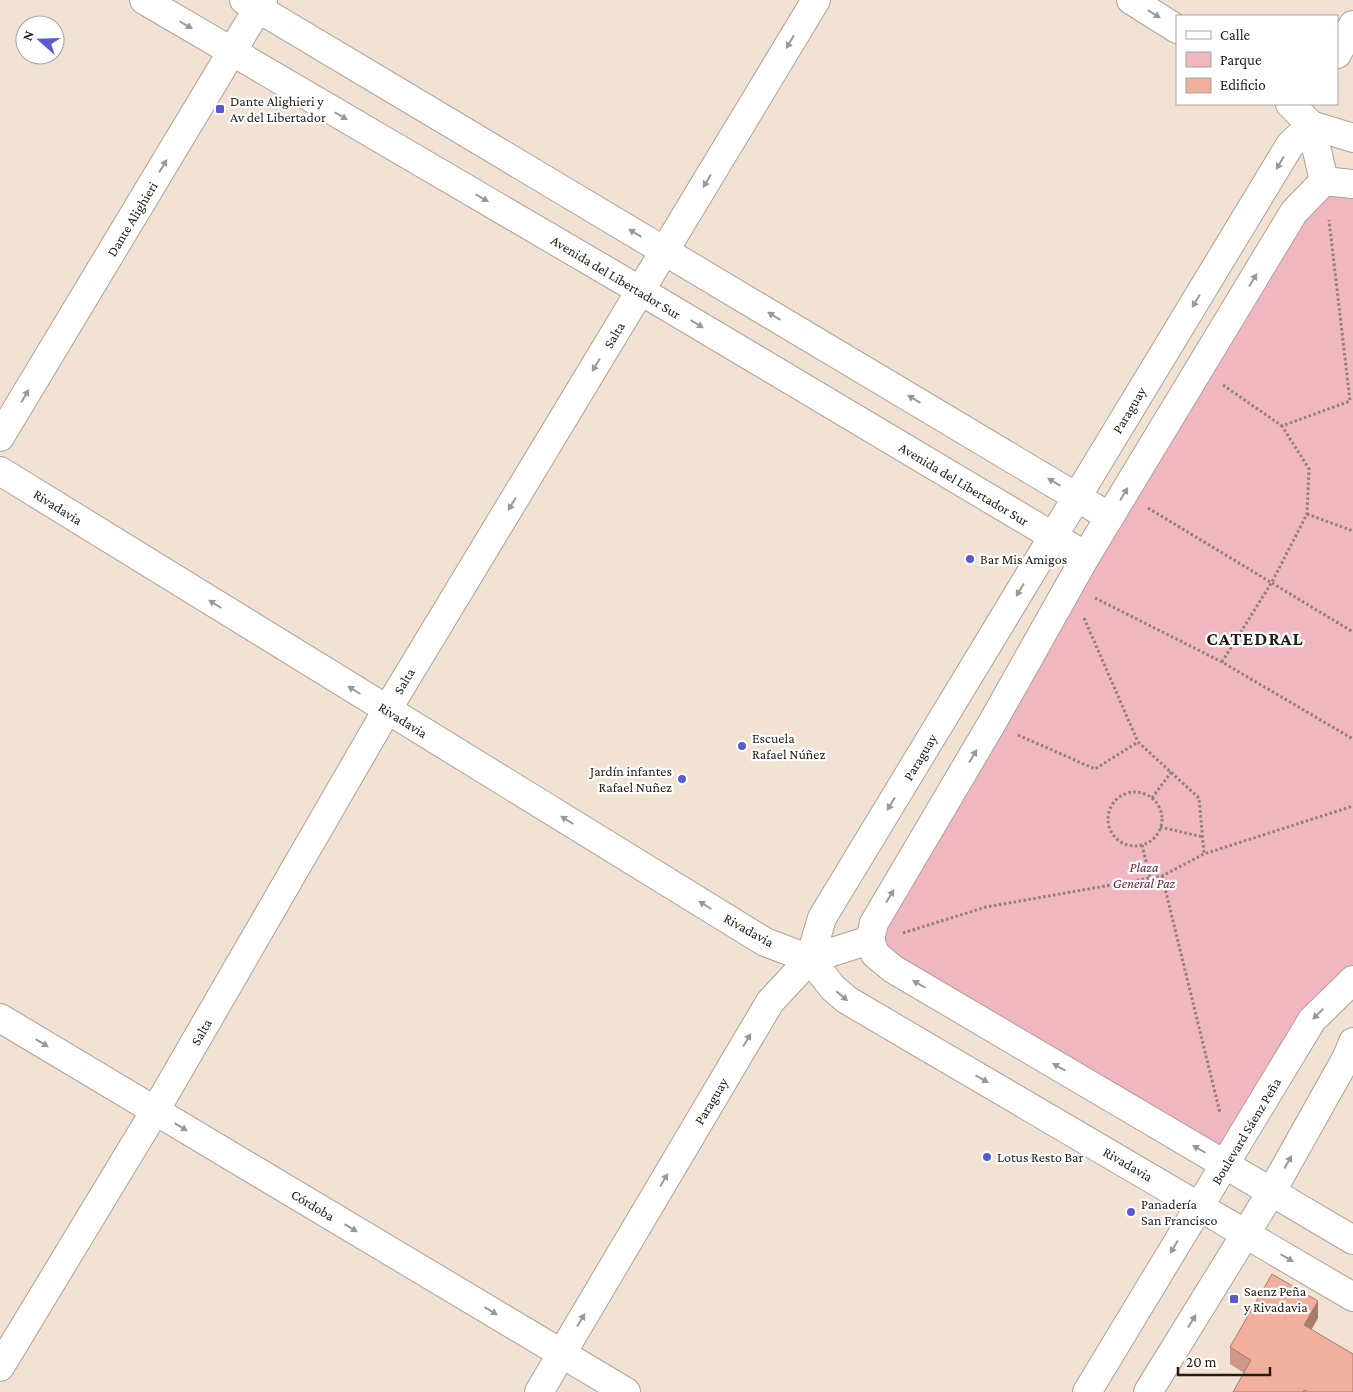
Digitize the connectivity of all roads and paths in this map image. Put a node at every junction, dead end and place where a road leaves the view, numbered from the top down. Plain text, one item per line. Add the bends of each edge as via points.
1 (144, 0) edge
2 (816, 0) edge
3 (1131, 0) edge
4 (255, 3) edge
5 (1353, 25) edge
6 (1176, 28) edge
7 (232, 52) junction
8 (1338, 52) edge
9 (1292, 105) edge
10 (1314, 115) edge
11 (1353, 138) edge
12 (1324, 181) junction
13 (1353, 184) edge
14 (665, 251) junction
15 (641, 291) junction
16 (1200, 368) junction
17 (1282, 426) junction
18 (0, 438) edge
19 (0, 471) edge
20 (1124, 494) junction
21 (1076, 496) junction
22 (1307, 514) junction
23 (1110, 517) junction
24 (1353, 531) edge
25 (1052, 537) junction
26 (1086, 556) junction
27 (1272, 582) junction
28 (1070, 586) junction
29 (1353, 632) edge
30 (1222, 662) junction
31 (387, 710) junction
32 (992, 724) junction
33 (1353, 739) edge
34 (1138, 742) junction
35 (1172, 771) junction
36 (1152, 798) junction
37 (1353, 806) edge
38 (1160, 827) junction
39 (1203, 837) junction
40 (1142, 845) junction
41 (1204, 854) junction
42 (1162, 876) junction
43 (1150, 878) junction
44 (870, 940) junction
45 (810, 959) junction
46 (1353, 980) edge
47 (0, 1018) edge
48 (1353, 1042) edge
49 (155, 1111) junction
50 (1222, 1121) dead end
51 (1226, 1165) junction
52 (1272, 1191) junction
53 (1199, 1205) junction
54 (1245, 1234) junction
55 (1353, 1240) edge
56 (1353, 1296) edge
57 (561, 1353) junction
58 (0, 1367) edge
59 (539, 1392) edge
60 (626, 1392) edge
61 (1087, 1392) edge
62 (1148, 1392) edge

1 -> 7 main road, Avenida del Libertador Sur
2 -> 14 main road, Salta
3 -> 6 main road
4 - 7 main road, Dante Alighieri
14 -> 4 main road
5 - 8 main road
7 -> 15 main road, Avenida del Libertador Sur
18 -> 7 main road, Dante Alighieri
9 - 10 main road
10 - 11 main road
10 - 12 main road
10 -> 21 main road, Paraguay via 1290,146
12 - 13 main road
16 -> 12 main road via 1294,212
12 - 17 path via 1350,401
14 - 15 main road, Salta
21 -> 14 main road
15 -> 25 main road, Avenida del Libertador Sur
15 -> 31 main road, Salta
16 - 17 path
20 -> 16 main road
17 - 22 path via 1309,469
31 -> 19 main road, Rivadavia
20 - 23 main road
20 - 27 path
21 - 23 main road
21 - 25 main road, Paraguay
22 - 24 path
22 - 27 path
23 - 26 main road
25 - 26 main road, Avenida del Libertador Sur
25 -> 45 main road, Paraguay via 822,918
26 - 28 main road
27 - 29 path
27 - 30 path
28 - 30 path
28 - 32 main road
28 - 34 path
30 - 33 path
45 -> 31 main road, Rivadavia via 765,942
31 - 49 main road, Salta
32 - 34 path via 1095,769
44 -> 32 main road via 874,923
34 - 35 path
35 - 36 path
35 - 39 path via 1199,798
36 - 38 path via 1159,808
36 - 40 path via 1138,792 1120,796 1108,818 1112,834 1118,840
37 - 41 path
38 - 39 path
38 - 40 path via 1150,841
39 - 41 path
40 - 43 path
41 - 42 path
42 - 43 path
42 - 50 path
43 - 44 path via 986,907
44 - 45 main road
51 -> 44 main road via 893,969 875,954
45 -> 53 main road, Rivadavia via 847,1000
57 -> 45 main road, Paraguay via 770,1002
46 -> 51 main road, Boulevard Sáenz Peña via 1312,1020
47 -> 49 main road, Córdoba
52 -> 48 main road
49 -> 57 main road, Córdoba
49 - 58 main road, Salta
51 - 52 main road
51 - 53 main road, Boulevard Sáenz Peña
52 - 54 main road
52 - 55 main road
53 - 54 main road, Rivadavia
53 -> 61 main road, Boulevard Sáenz Peña
54 -> 56 main road, Rivadavia
62 -> 54 main road
57 - 59 main road, Paraguay
57 - 60 main road, Córdoba

